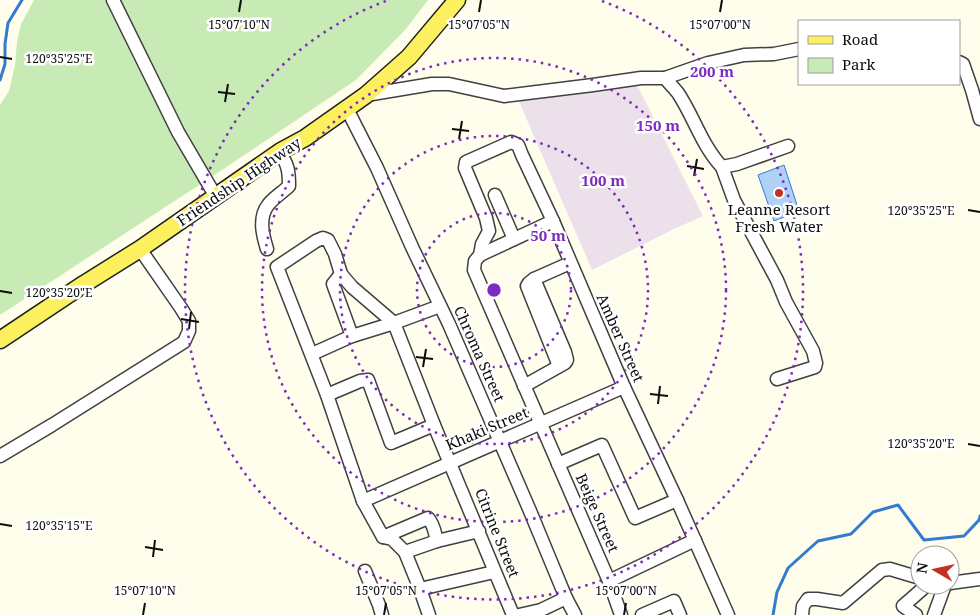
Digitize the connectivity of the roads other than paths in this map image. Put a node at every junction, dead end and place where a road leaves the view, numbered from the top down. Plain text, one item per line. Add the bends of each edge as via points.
1 (113, 0) edge
2 (457, 0) edge
3 (798, 48) edge
4 (960, 62) edge
5 (665, 78) junction
6 (366, 95) junction
7 (347, 110) junction
8 (980, 119) edge
9 (788, 146) dead end
10 (279, 152) junction
11 (722, 167) junction
12 (216, 197) junction
13 (479, 200) junction
14 (553, 222) junction
15 (514, 239) junction
16 (267, 249) dead end
17 (140, 250) junction
18 (480, 255) junction
19 (570, 263) junction
20 (341, 274) junction
21 (440, 306) junction
22 (394, 323) junction
23 (352, 336) junction
24 (0, 340) edge
25 (312, 354) junction
26 (777, 379) dead end
27 (524, 386) junction
28 (624, 387) junction
29 (327, 394) junction
30 (542, 424) junction
31 (434, 425) junction
32 (500, 442) junction
33 (0, 456) edge
34 (450, 463) junction
35 (558, 464) junction
36 (364, 500) junction
37 (677, 500) junction
38 (479, 531) junction
39 (384, 537) junction
40 (695, 540) junction
41 (437, 541) junction
42 (405, 552) junction
43 (365, 571) dead end
44 (494, 572) junction
45 (910, 575) edge
46 (980, 579) edge
47 (609, 581) junction
48 (960, 582) edge
49 (420, 589) junction
50 (916, 595) edge
51 (941, 595) edge
52 (566, 598) junction
53 (844, 609) edge
54 (661, 611) edge
55 (382, 615) edge
56 (429, 615) edge
57 (513, 615) edge
58 (520, 615) edge
59 (575, 615) edge
60 (622, 615) edge
61 (642, 615) edge
62 (680, 615) edge
63 (728, 615) edge
64 (802, 615) edge
65 (916, 615) edge
66 (934, 615) edge

1 - 12 street via 178,132
2 - 6 main road, Friendship Highway via 410,57
3 - 5 street via 708,63
4 - 8 street
5 - 6 street via 641,78 504,96 449,84
5 - 11 street via 678,93 714,160
6 - 7 main road, Friendship Highway
7 - 10 main road, Friendship Highway
7 - 21 street, Chroma Street
9 - 11 street
10 - 12 main road, Friendship Highway
10 - 16 street via 286,162 289,186 265,211 262,232
11 - 26 street via 734,200 816,357 815,367
12 - 17 main road, Friendship Highway
13 - 14 street, Amber Street via 465,168 466,162 511,142 520,150
13 - 15 street via 500,193
13 - 18 street, Amber Street via 489,231
14 - 15 street
14 - 19 street, Amber Street
15 - 18 street
17 - 24 main road, Friendship Highway
17 - 33 street via 189,321 184,342
18 - 27 street, Amber Street via 474,270
19 - 27 street via 534,279 567,360
19 - 28 street, Amber Street
20 - 22 street
20 - 23 street via 332,284
20 - 25 street via 335,254 328,240 323,238 277,267
21 - 22 street
21 - 32 street, Chroma Street
22 - 23 street
22 - 31 street, Citrine Street
23 - 25 street
25 - 29 street
27 - 30 street, Amber Street
28 - 30 street, Khaki Street
28 - 37 street, Amber Street
29 - 31 street via 368,380 391,442
29 - 36 street
30 - 32 street, Khaki Street
30 - 35 street, Beige Street
31 - 34 street, Citrine Street
32 - 34 street, Khaki Street
32 - 52 street, Chroma Street
34 - 36 street, Khaki Street
34 - 38 street, Citrine Street
35 - 37 street via 602,445 635,518
35 - 47 street, Beige Street
36 - 39 street
37 - 40 street, Amber Street
38 - 41 street
38 - 44 street, Citrine Street
39 - 41 street via 428,518
39 - 42 street via 392,538
40 - 47 street
40 - 63 street, Amber Street
41 - 42 street
42 - 49 street
43 - 55 street
44 - 49 street
44 - 57 street, Citrine Street
45 - 53 street via 882,570
46 - 48 street
47 - 60 street, Beige Street
49 - 56 street
50 - 65 street via 903,606
51 - 66 street
52 - 58 street
52 - 59 street, Chroma Street
53 - 64 street via 817,598 808,599
54 - 61 street
54 - 62 street via 674,601

